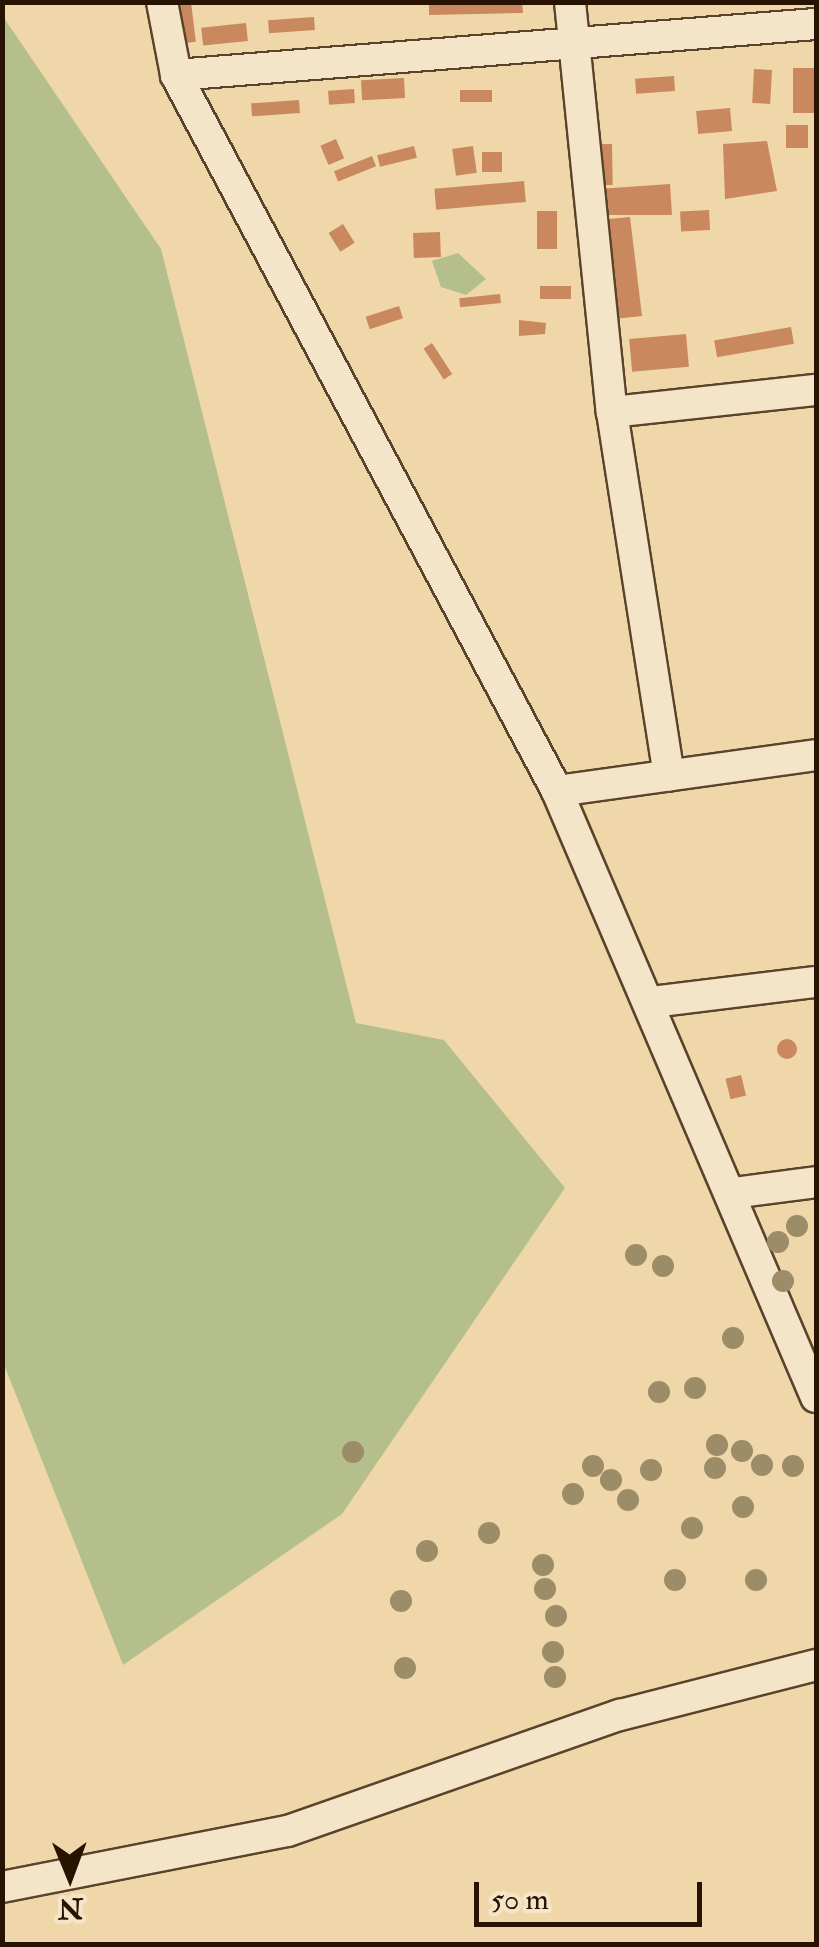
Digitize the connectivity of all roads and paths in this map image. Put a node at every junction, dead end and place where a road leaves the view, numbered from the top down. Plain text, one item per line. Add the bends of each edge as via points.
1 (162, 2) edge
2 (570, 2) edge
3 (816, 24) edge
4 (574, 48) junction
5 (176, 75) junction
6 (816, 390) edge
7 (612, 412) junction
8 (816, 755) edge
9 (669, 776) junction
10 (557, 791) junction
11 (816, 982) edge
12 (652, 1002) junction
13 (816, 1182) edge
14 (733, 1193) junction
15 (816, 1397) edge
16 (816, 1665) edge
17 (2, 1887) edge

1 - 5 street
2 - 4 street
3 - 4 street
4 - 5 street
4 - 7 street
5 - 10 street
6 - 7 street
7 - 9 street
8 - 9 street
9 - 10 street
10 - 12 street
11 - 12 street
12 - 14 street
13 - 14 street
14 - 15 street
16 - 17 street via 620,1715 288,1832

